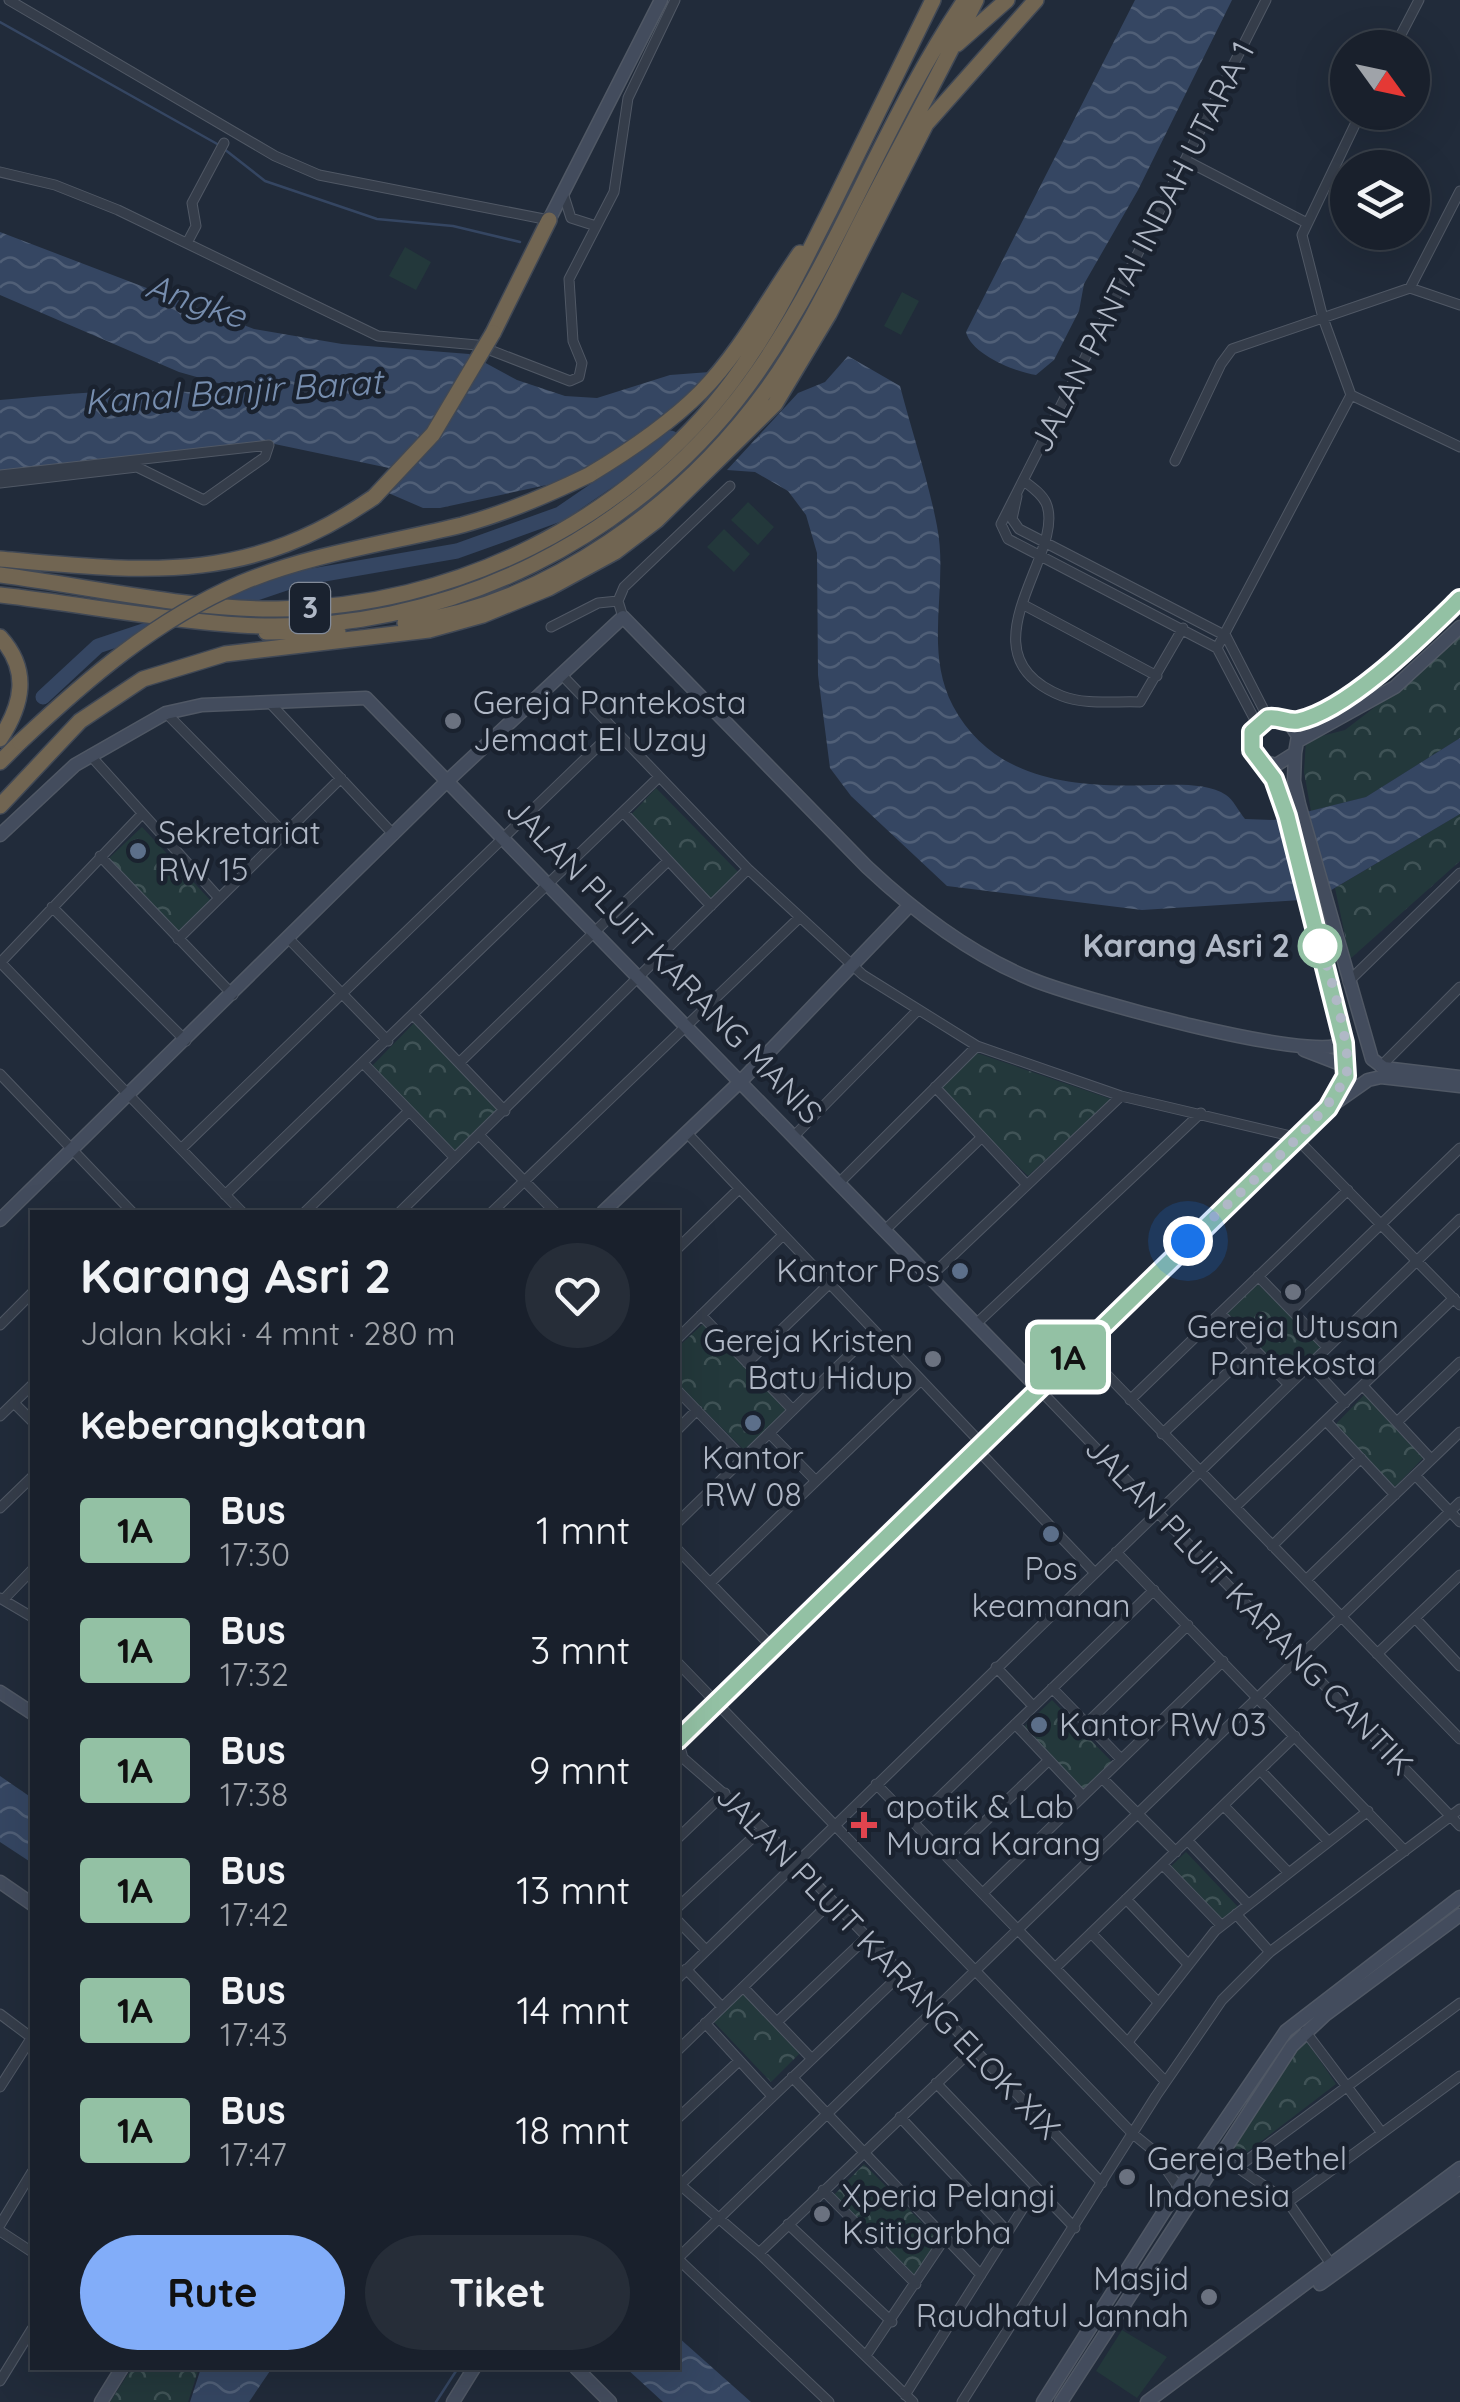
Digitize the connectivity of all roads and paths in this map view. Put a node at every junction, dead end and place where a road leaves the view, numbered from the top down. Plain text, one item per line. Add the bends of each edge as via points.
1 (9, 0) edge
2 (661, 0) edge
3 (675, 0) edge
4 (932, 0) edge
5 (964, 0) edge
6 (976, 0) edge
7 (1007, 0) edge
8 (1036, 0) edge
9 (1266, 0) edge
10 (1418, 0) edge
11 (1403, 30) edge
12 (950, 50) junction
13 (1352, 130) edge
14 (222, 146) dead end
15 (1185, 160) junction
16 (0, 172) edge
17 (1460, 190) edge
18 (564, 193) junction
19 (544, 219) junction
20 (1304, 222) junction
21 (596, 226) junction
22 (187, 242) junction
23 (1410, 288) junction
24 (1460, 304) edge
25 (1323, 318) junction
26 (758, 330) junction
27 (1351, 395) junction
28 (1460, 446) edge
29 (1175, 461) dead end
30 (0, 479) edge
31 (1024, 482) junction
32 (730, 486) dead end
33 (1018, 494) junction
34 (1044, 540) junction
35 (1038, 554) junction
36 (0, 559) edge
37 (0, 575) edge
38 (0, 595) edge
39 (1460, 598) edge
40 (618, 601) junction
41 (1022, 604) junction
42 (623, 617) junction
43 (248, 625) junction
44 (551, 627) dead end
45 (1460, 627) edge
46 (1183, 628) junction
47 (1226, 636) junction
48 (0, 637) edge
49 (1217, 648) junction
50 (561, 674) junction
51 (1157, 676) junction
52 (1252, 686) junction
53 (1241, 691) junction
54 (268, 701) junction
55 (166, 713) junction
56 (1262, 721) junction
57 (1291, 721) junction
58 (614, 731) junction
59 (0, 739) edge
60 (1298, 745) junction
61 (90, 755) junction
62 (0, 762) edge
63 (1262, 762) junction
64 (658, 777) junction
65 (341, 778) junction
66 (450, 780) junction
67 (0, 806) edge
68 (623, 812) junction
69 (142, 814) junction
70 (285, 834) junction
71 (0, 835) edge
72 (394, 835) junction
73 (505, 836) junction
74 (100, 856) junction
75 (668, 861) junction
76 (748, 869) junction
77 (1460, 873) edge
78 (550, 882) junction
79 (219, 898) junction
80 (711, 906) junction
81 (909, 906) junction
82 (52, 907) junction
83 (798, 919) junction
84 (596, 930) junction
85 (178, 940) junction
86 (289, 940) junction
87 (0, 962) edge
88 (851, 966) junction
89 (641, 977) junction
90 (1348, 982) junction
91 (1460, 986) edge
92 (342, 994) junction
93 (232, 995) junction
94 (916, 1012) junction
95 (414, 1016) junction
96 (687, 1024) junction
97 (186, 1041) junction
98 (388, 1042) junction
99 (1344, 1043) junction
100 (977, 1046) junction
101 (1300, 1047) junction
102 (460, 1062) junction
103 (363, 1063) junction
104 (1348, 1067) junction
105 (1380, 1067) junction
106 (0, 1074) edge
107 (1460, 1076) edge
108 (742, 1080) junction
109 (9, 1082) junction
110 (1460, 1086) edge
111 (935, 1087) junction
112 (0, 1091) edge
113 (130, 1095) junction
114 (1121, 1096) junction
115 (1328, 1108) junction
116 (506, 1110) junction
117 (409, 1111) junction
118 (1202, 1114) junction
119 (686, 1132) junction
120 (794, 1135) junction
121 (480, 1136) junction
122 (982, 1137) junction
123 (1296, 1137) junction
124 (75, 1148) junction
125 (1460, 1148) edge
126 (181, 1149) junction
127 (456, 1158) junction
128 (524, 1181) junction
129 (840, 1182) junction
130 (1027, 1186) junction
131 (739, 1188) junction
132 (1348, 1190) junction
133 (225, 1195) junction
134 (124, 1204) junction
135 (116, 1210) edge
136 (130, 1210) edge
137 (240, 1210) edge
138 (307, 1210) edge
139 (402, 1210) edge
140 (494, 1210) edge
141 (553, 1210) edge
142 (605, 1210) edge
143 (0, 1220) edge
144 (1459, 1221) edge
145 (1382, 1224) junction
146 (886, 1229) junction
147 (782, 1235) junction
148 (680, 1246) edge
149 (1418, 1261) junction
150 (931, 1276) junction
151 (1258, 1276) junction
152 (829, 1284) junction
153 (30, 1295) edge
154 (1457, 1302) edge
155 (1292, 1310) junction
156 (1220, 1312) junction
157 (702, 1315) junction
158 (977, 1323) junction
159 (0, 1325) edge
160 (874, 1331) junction
161 (680, 1336) edge
162 (1079, 1346) junction
163 (1254, 1348) junction
164 (1327, 1348) junction
165 (1460, 1362) edge
166 (748, 1363) junction
167 (1310, 1365) junction
168 (921, 1380) junction
169 (1289, 1384) junction
170 (1363, 1386) junction
171 (30, 1387) edge
172 (1037, 1387) junction
173 (680, 1394) edge
174 (1130, 1400) junction
175 (14, 1402) junction
176 (1345, 1402) junction
177 (697, 1410) junction
178 (792, 1410) junction
179 (0, 1416) edge
180 (30, 1419) edge
181 (1326, 1421) junction
182 (1398, 1422) junction
183 (680, 1427) edge
184 (1460, 1432) edge
185 (770, 1433) junction
186 (1162, 1434) junction
187 (978, 1445) junction
188 (743, 1458) junction
189 (1361, 1458) junction
190 (1431, 1459) junction
191 (1200, 1472) junction
192 (1415, 1475) junction
193 (30, 1479) edge
194 (816, 1481) junction
195 (1395, 1495) junction
196 (1460, 1502) edge
197 (1234, 1507) junction
198 (0, 1508) edge
199 (1158, 1512) junction
200 (1450, 1512) junction
201 (680, 1520) edge
202 (1460, 1522) edge
203 (1272, 1546) junction
204 (680, 1552) edge
205 (1116, 1552) junction
206 (30, 1572) edge
207 (1094, 1572) junction
208 (1460, 1575) edge
209 (1306, 1580) junction
210 (710, 1584) junction
211 (1451, 1584) junction
212 (1154, 1590) junction
213 (1460, 1594) edge
214 (2, 1599) edge
215 (30, 1616) edge
216 (1342, 1617) junction
217 (1415, 1618) junction
218 (1188, 1626) junction
219 (772, 1647) junction
220 (1378, 1654) junction
221 (1302, 1657) junction
222 (1223, 1661) junction
223 (680, 1665) edge
224 (1460, 1666) edge
225 (996, 1667) junction
226 (1052, 1688) junction
227 (0, 1692) edge
228 (1259, 1698) junction
229 (716, 1702) junction
230 (1033, 1706) junction
231 (30, 1712) edge
232 (1087, 1723) junction
233 (1014, 1724) junction
234 (1295, 1736) junction
235 (680, 1738) edge
236 (1460, 1739) edge
237 (680, 1747) edge
238 (1121, 1759) junction
239 (1048, 1760) junction
240 (1260, 1770) junction
241 (1102, 1778) junction
242 (876, 1784) junction
243 (726, 1793) junction
244 (1082, 1796) junction
245 (1224, 1806) junction
246 (1368, 1811) junction
247 (1456, 1812) edge
248 (1139, 1815) junction
249 (914, 1822) junction
250 (834, 1824) junction
251 (1460, 1826) edge
252 (762, 1828) junction
253 (680, 1836) edge
254 (1188, 1841) junction
255 (1328, 1841) junction
256 (1405, 1851) junction
257 (1176, 1852) junction
258 (948, 1857) junction
259 (796, 1864) junction
260 (1163, 1864) junction
261 (1288, 1872) junction
262 (0, 1882) edge
263 (983, 1893) junction
264 (1460, 1897) edge
265 (1126, 1899) junction
266 (831, 1902) junction
267 (30, 1903) edge
268 (680, 1904) edge
269 (1248, 1904) junction
270 (1236, 1914) junction
271 (1460, 1915) edge
272 (680, 1923) edge
273 (1221, 1926) junction
274 (1020, 1931) junction
275 (1091, 1933) junction
276 (866, 1938) junction
277 (706, 1949) junction
278 (1270, 1952) junction
279 (1388, 1959) junction
280 (1186, 1962) junction
281 (1055, 1968) junction
282 (686, 1969) junction
283 (977, 1972) junction
284 (901, 1974) junction
285 (680, 1976) edge
286 (743, 1987) junction
287 (1156, 2000) junction
288 (1460, 2003) edge
289 (722, 2007) junction
290 (937, 2010) junction
291 (0, 2014) edge
292 (777, 2022) junction
293 (705, 2024) junction
294 (1305, 2031) junction
295 (30, 2036) edge
296 (30, 2041) edge
297 (1128, 2042) junction
298 (680, 2048) edge
299 (974, 2049) junction
300 (812, 2058) junction
301 (739, 2061) junction
302 (1460, 2076) edge
303 (792, 2077) junction
304 (1165, 2082) junction
305 (936, 2083) junction
306 (1346, 2086) junction
307 (0, 2087) edge
308 (772, 2096) junction
309 (828, 2114) junction
310 (680, 2116) edge
311 (900, 2117) junction
312 (1382, 2132) junction
313 (1134, 2134) junction
314 (864, 2151) junction
315 (1219, 2155) junction
316 (1238, 2167) junction
317 (1460, 2168) edge
318 (30, 2176) edge
319 (1183, 2182) junction
320 (680, 2183) edge
321 (1102, 2183) junction
322 (1460, 2183) edge
323 (680, 2185) edge
324 (1035, 2189) junction
325 (823, 2190) junction
326 (1288, 2202) junction
327 (718, 2218) junction
328 (788, 2224) junction
329 (0, 2228) edge
330 (1075, 2228) junction
331 (1153, 2230) junction
332 (1007, 2232) junction
333 (945, 2238) junction
334 (30, 2250) edge
335 (1158, 2252) junction
336 (759, 2253) junction
337 (680, 2256) edge
338 (680, 2260) edge
339 (1335, 2269) junction
340 (980, 2275) junction
341 (916, 2284) junction
342 (892, 2322) junction
343 (30, 2332) edge
344 (867, 2354) junction
345 (1074, 2354) junction
346 (1092, 2354) junction
347 (121, 2370) edge
348 (473, 2370) edge
349 (578, 2370) edge
350 (1079, 2374) junction
351 (0, 2380) edge
352 (909, 2398) edge
353 (101, 2402) edge
354 (453, 2402) edge
355 (610, 2402) edge
356 (829, 2402) edge
357 (962, 2402) edge
358 (1046, 2402) edge
359 (1061, 2402) edge
360 (1147, 2402) edge
361 (1159, 2402) edge

1 - 19 street via 275,156 319,175
2 - 18 street
3 - 21 street via 628,98 620,172
4 - 26 highway via 819,232
5 - 43 highway, 3 via 760,370 693,452 617,517 509,576 413,608
6 - 12 highway, 3
7 - 12 highway, 3
8 - 67 highway via 926,124 775,404 712,471 614,552 549,588 430,630 226,654 143,679 80,721
9 - 15 street, JALAN PANTAI INDAH UTARA 1
10 - 11 street
12 - 43 highway, 3 via 806,328 768,387 692,472 618,535 571,566 464,610 334,632 278,634
13 - 20 street
14 - 22 street via 192,203 196,226
15 - 20 street
15 - 31 street, JALAN PANTAI INDAH UTARA 1
16 - 22 street via 55,184
17 - 23 street
18 - 19 street
18 - 21 street via 571,218
19 - 36 highway, bridge via 493,333 433,434 374,496 316,534 230,564 120,568
20 - 25 street via 1303,250
21 - 22 street via 569,278 573,340 582,364 579,377 562,378 476,345 371,332
23 - 24 street
23 - 25 street
25 - 27 street
25 - 29 street via 1227,354
26 - 37 highway, 3 via 709,410 636,481 498,563 439,584 338,605 258,608
26 - 62 highway, bridge via 701,392 643,442 589,476 467,523 244,582 184,611 138,640
27 - 28 street
27 - 47 street
30 - 30 street via 136,466 202,500 266,457 270,445
31 - 33 street, JALAN PANTAI INDAH UTARA 1
31 - 34 street via 1046,502
32 - 40 street via 624,587
33 - 34 street via 1014,524
33 - 35 street, JALAN PANTAI INDAH UTARA 1 via 1001,530
34 - 35 street
34 - 47 street
35 - 41 street
35 - 46 street
38 - 43 highway, 3
39 - 57 street via 1382,670 1329,707
40 - 42 street
40 - 44 street via 598,603
41 - 51 street
41 - 51 street via 1019,658 1033,680 1062,697 1140,702
42 - 50 street
42 - 81 street
45 - 60 street via 1395,687
46 - 49 street
46 - 51 street
47 - 49 street
47 - 52 street
48 - 59 highway via 16,658 22,685
49 - 53 street
50 - 58 street
50 - 66 street
52 - 53 street
52 - 56 street
53 - 56 street
54 - 55 street, JALAN PLUIT KARANG MANIS
54 - 65 street
54 - 66 street, JALAN PLUIT KARANG MANIS via 366,698
55 - 61 street, JALAN PLUIT KARANG MANIS
55 - 70 street
56 - 57 street
56 - 63 street via 1250,741
57 - 60 street
58 - 64 street
58 - 73 street
60 - 63 street via 1276,765
60 - 90 street via 1294,781
61 - 69 street
61 - 71 street, JALAN PLUIT KARANG MANIS
63 - 99 street via 1287,816
64 - 68 street
64 - 76 street
65 - 70 street
65 - 72 street
66 - 72 street
66 - 73 street, JALAN PLUIT KARANG MANIS
68 - 75 street
68 - 78 street
69 - 74 street
69 - 79 street
70 - 79 street
72 - 86 street
73 - 78 street, JALAN PLUIT KARANG MANIS
73 - 92 street
74 - 82 street
74 - 85 street
75 - 80 street
75 - 84 street
76 - 80 street
76 - 83 street
77 - 90 street
78 - 84 street, JALAN PLUIT KARANG MANIS
78 - 95 street
79 - 85 street
80 - 89 street
81 - 88 street
81 - 101 street via 1030,978 1204,1028
82 - 87 street
82 - 97 street
83 - 88 street
83 - 96 street
84 - 89 street, JALAN PLUIT KARANG MANIS
84 - 102 street
85 - 93 street
86 - 92 street
86 - 93 street
87 - 113 street
88 - 94 street
88 - 108 street
89 - 96 street, JALAN PLUIT KARANG MANIS
89 - 116 street
90 - 105 street
91 - 105 street
92 - 98 street
92 - 126 street
93 - 97 street
94 - 100 street
94 - 120 street
95 - 98 street
95 - 102 street
96 - 108 street, JALAN PLUIT KARANG MANIS
96 - 128 street
97 - 113 street
98 - 103 street
99 - 101 street
99 - 104 street
100 - 111 street
100 - 114 street
101 - 104 street
102 - 116 street
103 - 117 street
103 - 133 street
104 - 115 street
105 - 107 street
106 - 109 street
108 - 119 street
108 - 120 street, JALAN PLUIT KARANG MANIS
109 - 112 street
109 - 124 street
110 - 115 street via 1380,1078
111 - 122 street
111 - 129 street
113 - 124 street
113 - 126 street
114 - 118 street
114 - 130 street
115 - 123 street
116 - 121 street
117 - 127 street
117 - 138 street
118 - 123 street
118 - 158 street
119 - 131 street
119 - 142 street
120 - 129 street, JALAN PLUIT KARANG MANIS
121 - 127 street
121 - 128 street
122 - 130 street
122 - 146 street
123 - 132 street
123 - 162 street
124 - 134 street
124 - 143 street
125 - 145 street
126 - 133 street
127 - 139 street
128 - 140 street
128 - 141 street
129 - 146 street, JALAN PLUIT KARANG MANIS
130 - 150 street
131 - 147 street
131 - 148 street
132 - 145 street
132 - 151 street
133 - 137 street
134 - 135 street
134 - 136 street
144 - 149 street
145 - 149 street
145 - 155 street
146 - 150 street, JALAN PLUIT KARANG MANIS
147 - 152 street
147 - 157 street
149 - 154 street
149 - 164 street
150 - 158 street, JALAN PLUIT KARANG MANIS
151 - 155 street
151 - 156 street
152 - 160 street
152 - 166 street
153 - 159 street
154 - 170 street
155 - 164 street
156 - 163 street
156 - 174 street
157 - 161 street
157 - 166 street
158 - 172 street, JALAN PLUIT KARANG MANIS
160 - 168 street
160 - 178 street
162 - 172 street
162 - 174 street
163 - 169 street
163 - 186 street
164 - 167 street
165 - 182 street
166 - 178 street
167 - 169 street
167 - 176 street
168 - 187 street
168 - 194 street
169 - 191 street
170 - 176 street
170 - 182 street
171 - 175 street
172 - 187 street
172 - 199 street, JALAN PLUIT KARANG CANTIK
173 - 177 street
174 - 186 street
175 - 179 street
175 - 180 street
176 - 181 street
177 - 183 street
177 - 188 street
178 - 185 street
181 - 189 street
181 - 197 street
182 - 190 street
184 - 190 street
185 - 188 street
185 - 194 street
186 - 191 street
187 - 207 street
187 - 219 street
188 - 201 street
189 - 195 street
189 - 203 street
190 - 192 street
191 - 197 street
191 - 199 street
192 - 195 street
192 - 200 street
193 - 198 street
194 - 210 street
195 - 209 street
196 - 200 street
197 - 203 street
199 - 205 street
199 - 221 street, JALAN PLUIT KARANG CANTIK
200 - 202 street
200 - 216 street
203 - 209 street
204 - 210 street
205 - 207 street
205 - 212 street
206 - 214 street
207 - 225 street
208 - 211 street
209 - 216 street
210 - 219 street
211 - 213 street
211 - 217 street
212 - 218 street
212 - 226 street
214 - 215 street
216 - 220 street
216 - 221 street
217 - 220 street
217 - 224 street
218 - 222 street
218 - 232 street
219 - 229 street
220 - 236 street
221 - 228 street
221 - 247 street, JALAN PLUIT KARANG CANTIK
222 - 228 street
222 - 238 street
223 - 229 street
225 - 230 street
225 - 242 street
226 - 230 street
226 - 232 street
227 - 231 street
228 - 234 street
228 - 248 street
229 - 235 street
229 - 250 street
230 - 233 street
232 - 238 street
233 - 239 street
233 - 249 street
234 - 240 street
234 - 246 street
237 - 243 street, JALAN PLUIT KARANG ELOK XIX via 683,1758
238 - 241 street
239 - 244 street
239 - 258 street
240 - 245 street
240 - 255 street
241 - 244 street
241 - 248 street
242 - 249 street
242 - 250 street
243 - 252 street, JALAN PLUIT KARANG ELOK XIX
243 - 253 street
244 - 263 street
245 - 254 street
245 - 261 street
246 - 255 street
246 - 256 street
247 - 251 street, JALAN PLUIT KARANG CANTIK
247 - 256 street
248 - 257 street
248 - 274 street
249 - 258 street
250 - 259 street
250 - 283 street
252 - 259 street, JALAN PLUIT KARANG ELOK XIX
252 - 268 street
254 - 257 street
254 - 269 street
255 - 261 street
256 - 278 street
257 - 260 street
258 - 263 street
259 - 266 street, JALAN PLUIT KARANG ELOK XIX
259 - 277 street
260 - 265 street
260 - 273 street
261 - 269 street
262 - 267 street
263 - 274 street
264 - 279 street
265 - 275 street
265 - 280 street
266 - 276 street, JALAN PLUIT KARANG ELOK XIX
266 - 286 street
269 - 270 street
270 - 273 street
270 - 278 street
271 - 279 street
272 - 277 street
273 - 280 street
274 - 281 street
274 - 283 street
275 - 281 street
275 - 287 street
276 - 284 street, JALAN PLUIT KARANG ELOK XIX
276 - 292 street
277 - 282 street
278 - 304 street via 1222,2000
279 - 294 street
279 - 319 street via 1286,2031
280 - 287 street
281 - 297 street
282 - 285 street
282 - 289 street
283 - 290 street
283 - 313 street
284 - 290 street, JALAN PLUIT KARANG ELOK XIX
284 - 300 street
286 - 289 street
286 - 292 street
287 - 297 street
288 - 306 street
289 - 293 street
290 - 299 street, JALAN PLUIT KARANG ELOK XIX
290 - 309 street
291 - 295 street
292 - 300 street
293 - 298 street
293 - 301 street
294 - 306 street
294 - 315 street
296 - 307 street
297 - 304 street
299 - 305 street
299 - 321 street, JALAN PLUIT KARANG ELOK XIX
300 - 303 street
301 - 308 street
301 - 310 street
302 - 312 street
303 - 308 street
303 - 309 street
304 - 313 street
305 - 311 street
305 - 324 street
306 - 312 street
306 - 316 street
308 - 320 street
309 - 314 street
309 - 327 street
311 - 314 street
311 - 332 street
312 - 326 street
313 - 319 street
313 - 321 street
314 - 325 street
314 - 333 street
315 - 316 street
315 - 335 street
316 - 326 street
317 - 339 street
318 - 329 street
319 - 331 street
321 - 330 street
322 - 339 street
323 - 327 street
324 - 330 street
324 - 332 street
325 - 328 street
325 - 341 street
326 - 339 street
327 - 336 street
327 - 337 street
328 - 336 street
328 - 342 street
329 - 334 street
330 - 357 street
331 - 335 street
331 - 345 street
332 - 340 street
333 - 340 street
333 - 341 street
335 - 346 street
336 - 344 street
338 - 356 street
339 - 360 street
339 - 361 street
340 - 352 street
341 - 342 street
342 - 344 street
343 - 351 street
344 - 352 street
345 - 346 street
345 - 358 street
346 - 350 street
347 - 353 street
348 - 354 street
349 - 355 street
350 - 358 street via 1073,2367
350 - 359 street

